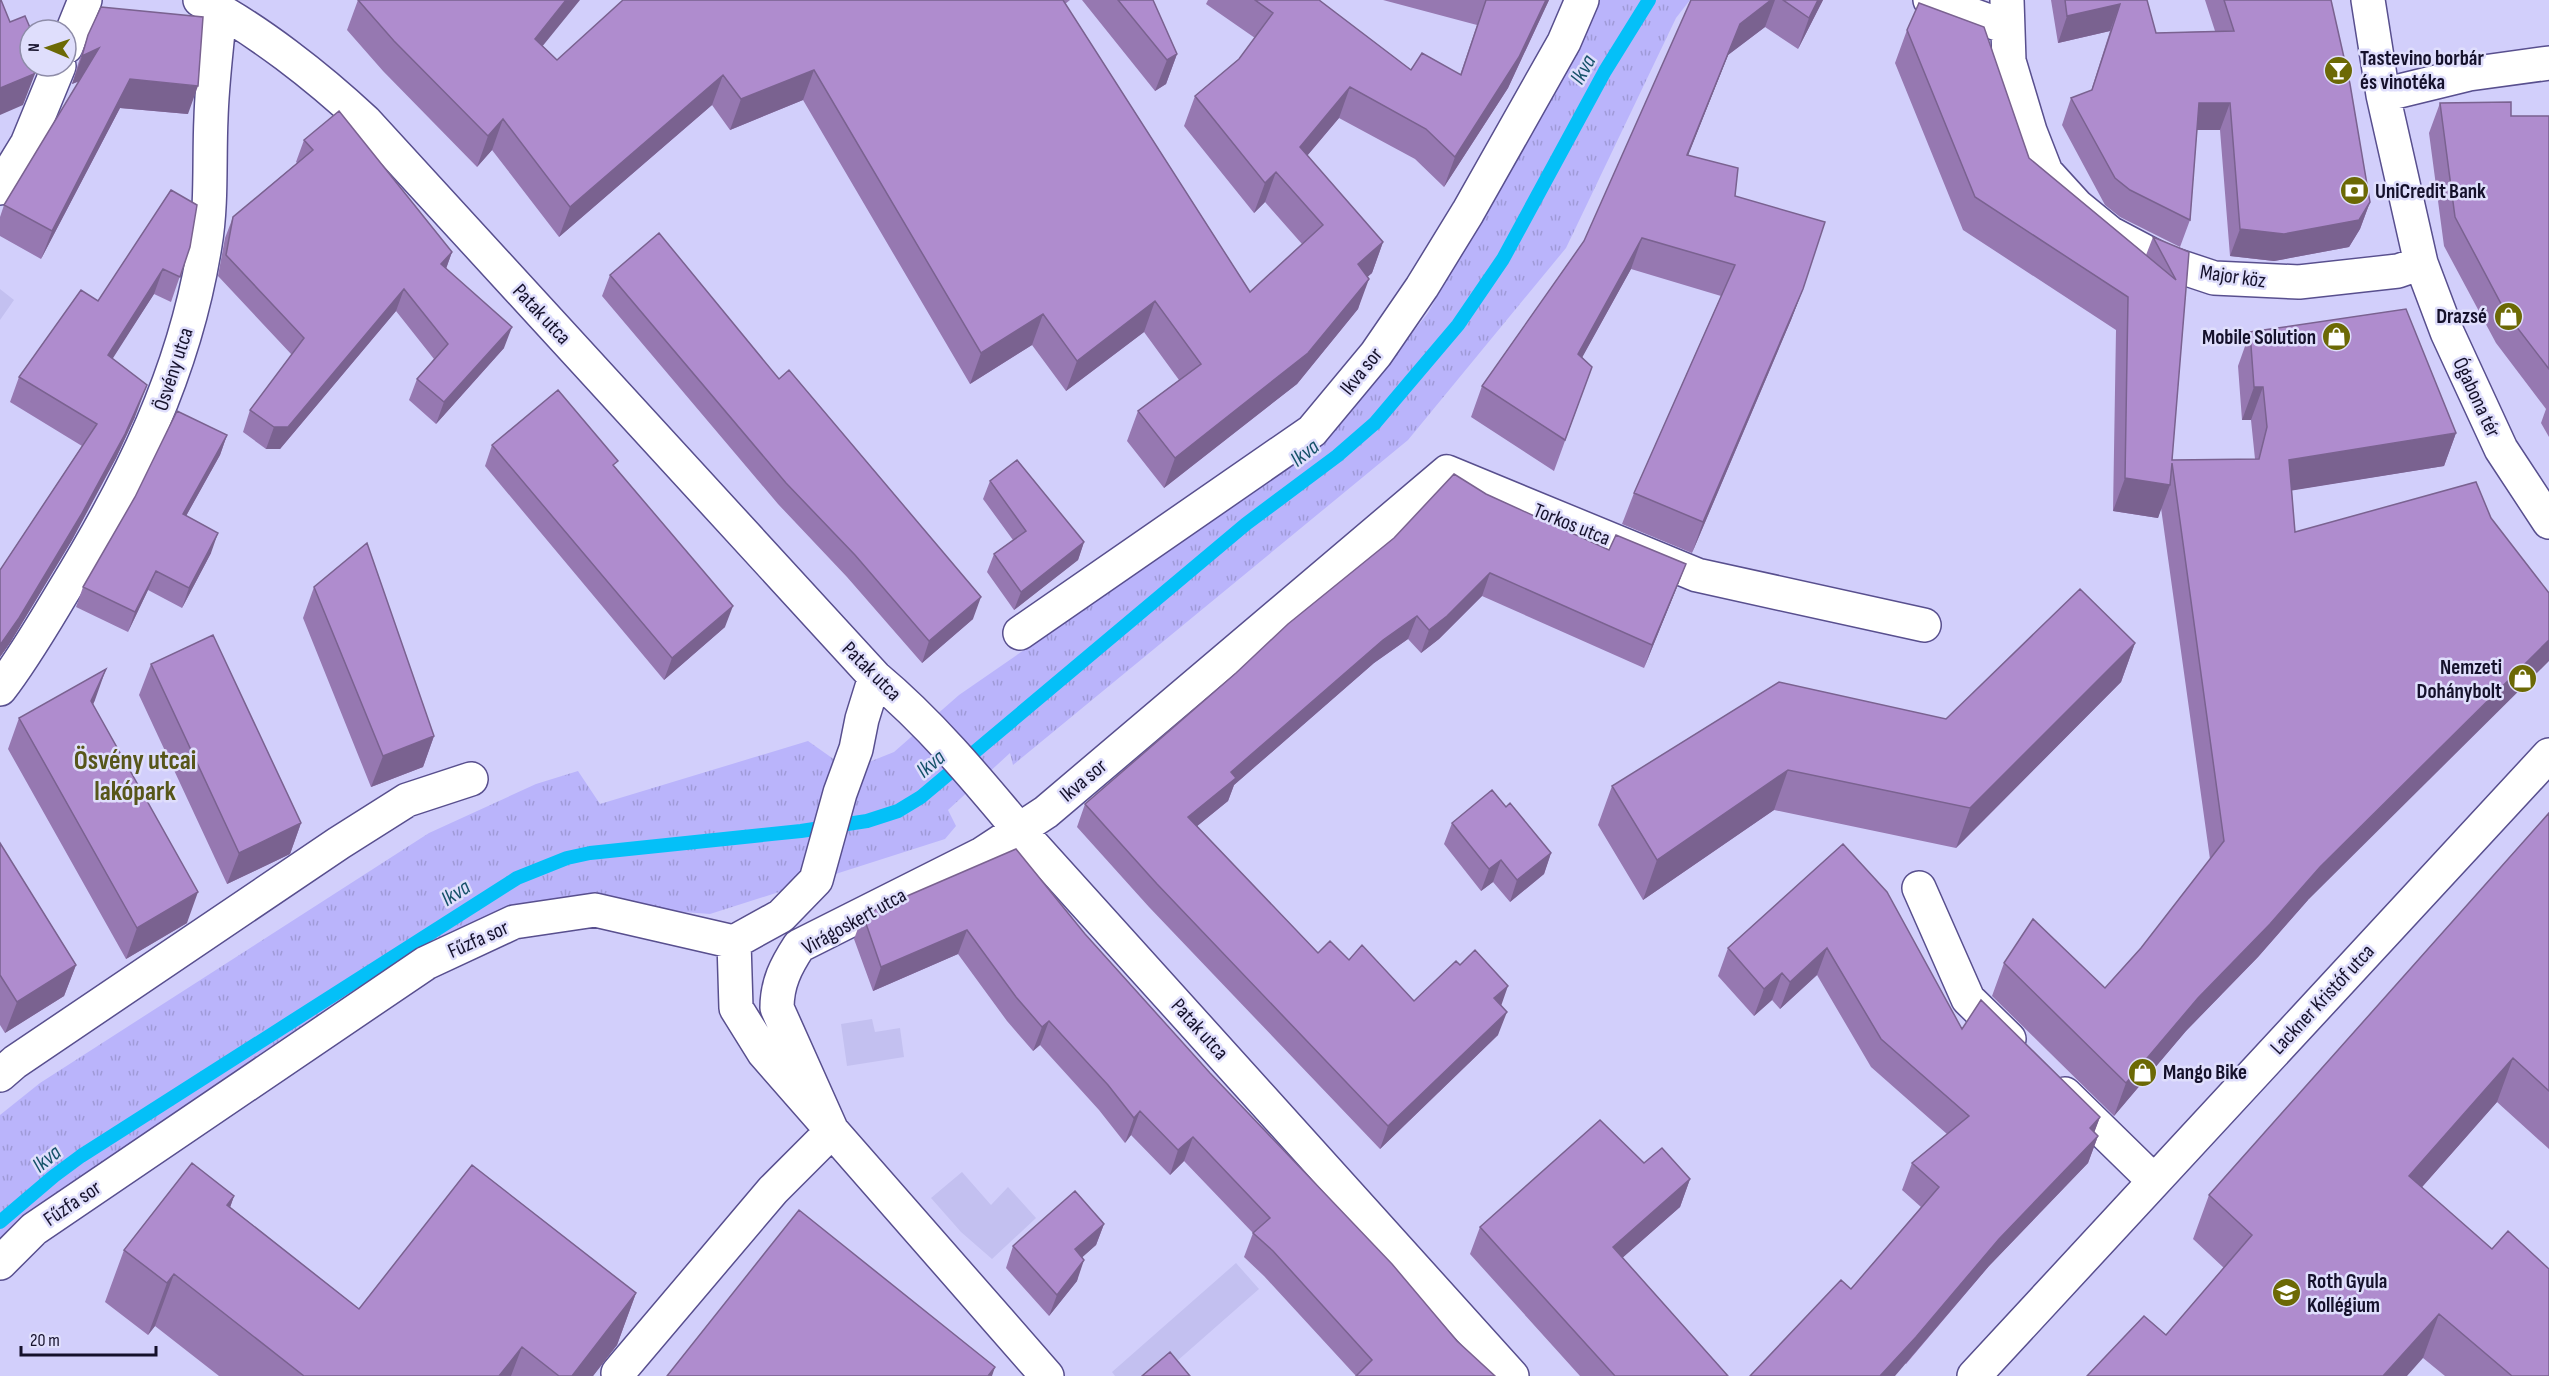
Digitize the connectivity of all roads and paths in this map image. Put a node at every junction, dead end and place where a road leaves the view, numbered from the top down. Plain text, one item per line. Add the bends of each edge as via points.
1 (85, 0) edge
2 (1582, 0) edge
3 (1930, 0) edge
4 (2368, 0) edge
5 (210, 5) edge
6 (2007, 14) edge
7 (78, 18) edge
8 (2549, 63) edge
9 (53, 78) edge
10 (2383, 95) junction
11 (0, 188) edge
12 (2421, 263) junction
13 (1447, 472) joint
14 (2549, 522) edge
15 (1924, 625) dead end
16 (1020, 633) dead end
17 (875, 677) junction
18 (0, 689) edge
19 (2549, 755) edge
20 (471, 779) dead end
21 (1020, 831) junction
22 (1918, 888) dead end
23 (734, 942) junction
24 (0, 1075) edge
25 (832, 1131) junction
26 (2154, 1180) junction
27 (0, 1263) edge
28 (618, 1373) dead end
29 (1047, 1376) edge
30 (1512, 1376) edge
31 (1974, 1376) edge

1 - 7 street
2 - 16 street, Ikva sor via 1564,42 1422,287 1376,354 1312,431
3 - 6 street, Major köz
4 - 10 street, Ógabona tér
5 - 17 street, Patak utca via 330,89 364,121
5 - 18 street, Ösvény utca via 206,243 186,335 158,415 125,483 76,570
6 - 12 street, Major köz via 2009,61 2046,172 2077,206 2110,233 2163,261 2214,278 2299,282 2398,271
8 - 10 street via 2469,74
9 - 11 street via 27,144
10 - 12 street, Ógabona tér
12 - 14 street, Ógabona tér via 2447,332 2501,449
13 - 15 street, Torkos utca via 1697,575
13 - 21 street, Ikva sor
17 - 21 street, Patak utca via 896,694
17 - 23 street via 816,880 781,916
19 - 26 street, Lackner Kristóf utca
20 - 24 street via 407,800
21 - 25 street, Virágoskert utca via 799,946 782,973 777,1008
21 - 30 street, Patak utca
22 - 26 street via 1968,999
23 - 25 street, Virágoskert utca via 736,1008 764,1053
23 - 27 street, Fűzfa sor via 595,910 514,922 426,963 34,1229
25 - 28 street via 773,1190
25 - 29 street, Virágoskert utca
26 - 31 street, Lackner Kristóf utca

